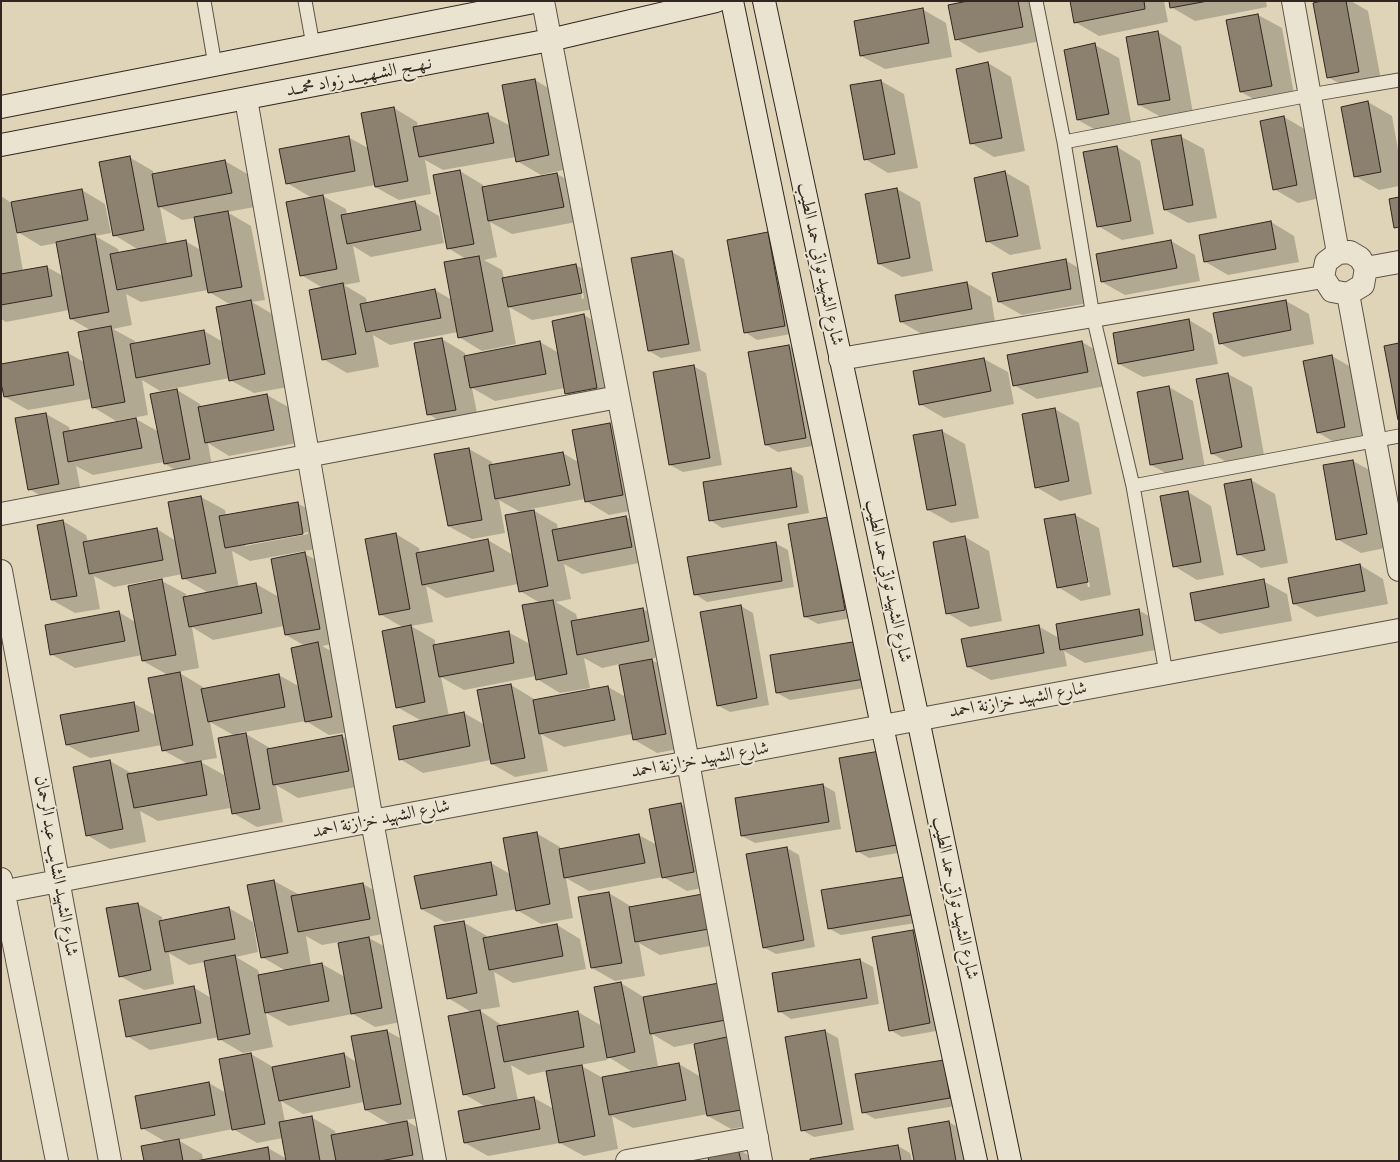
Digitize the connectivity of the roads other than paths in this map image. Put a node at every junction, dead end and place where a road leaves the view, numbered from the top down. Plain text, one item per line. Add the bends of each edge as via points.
1 (204, 1) edge
2 (305, 1) edge
3 (539, 1) edge
4 (543, 1) edge
5 (716, 1) edge
6 (732, 1) edge
7 (764, 1) edge
8 (1036, 1) edge
9 (1293, 1) edge
10 (502, 5) edge
11 (550, 40) junction
12 (313, 45) junction
13 (215, 65) junction
14 (1399, 80) edge
15 (1310, 95) junction
16 (246, 99) junction
17 (1, 107) edge
18 (1064, 142) junction
19 (1, 146) edge
20 (1338, 253) junction
21 (1399, 262) edge
22 (1366, 268) junction
23 (1323, 277) junction
24 (1348, 294) junction
25 (1093, 316) junction
26 (840, 359) junction
27 (618, 396) junction
28 (1399, 436) edge
29 (1375, 440) junction
30 (308, 456) junction
31 (1133, 486) junction
32 (1, 514) edge
33 (1399, 570) edge
34 (1, 571) edge
35 (1399, 630) edge
36 (1166, 673) junction
37 (918, 719) junction
38 (882, 726) junction
39 (688, 762) junction
40 (372, 821) junction
41 (59, 881) junction
42 (2, 887) edge
43 (757, 1137) junction
44 (57, 1161) edge
45 (110, 1161) edge
46 (435, 1161) edge
47 (626, 1161) edge
48 (761, 1161) edge
49 (976, 1161) edge
50 (1010, 1161) edge

1 - 13 lane
2 - 12 lane
3 - 10 street
4 - 11 street
5 - 11 street, نـهــج الشـهـيــد زواد محمــد
6 - 38 street, شارع الشهيد تواتي حمد الطيب
7 - 26 street, شارع الشهيد تواتي حمد الطيب
8 - 18 lane
9 - 15 street
10 - 12 street
11 - 16 street, نـهــج الشـهـيــد زواد محمــد
11 - 27 street
12 - 13 street
13 - 17 street
14 - 15 lane
15 - 18 lane
15 - 20 street
16 - 19 street, نـهــج الشـهـيــد زواد محمــد
16 - 30 street
18 - 25 lane
20 - 22 street via 1350,252 1360,258
20 - 23 street via 1326,262
21 - 22 street
22 - 24 street via 1363,285
23 - 24 street via 1332,291
23 - 25 street
24 - 29 street
25 - 26 street
25 - 31 lane
26 - 37 street, شارع الشهيد تواتي حمد الطيب
27 - 30 street
27 - 39 street
28 - 29 lane
29 - 31 lane
29 - 33 street
30 - 32 street
30 - 40 street
31 - 36 lane
34 - 41 street, شارع الشهيد الشايب عبد الرحمان
35 - 36 street, شارع الشهيد خزازنة احمد
36 - 37 street, شارع الشهيد خزازنة احمد
37 - 38 street, شارع الشهيد خزازنة احمد
37 - 50 street, شارع الشهيد تواتي حمد الطيب
38 - 39 street, شارع الشهيد خزازنة احمد
38 - 49 street, شارع الشهيد تواتي حمد الطيب
39 - 40 street, شارع الشهيد خزازنة احمد
39 - 43 street
40 - 41 street, شارع الشهيد خزازنة احمد
40 - 46 street
41 - 42 street, شارع الشهيد خزازنة احمد
41 - 45 street, شارع الشهيد الشايب عبد الرحمان
42 - 44 street
43 - 47 street
43 - 48 street

